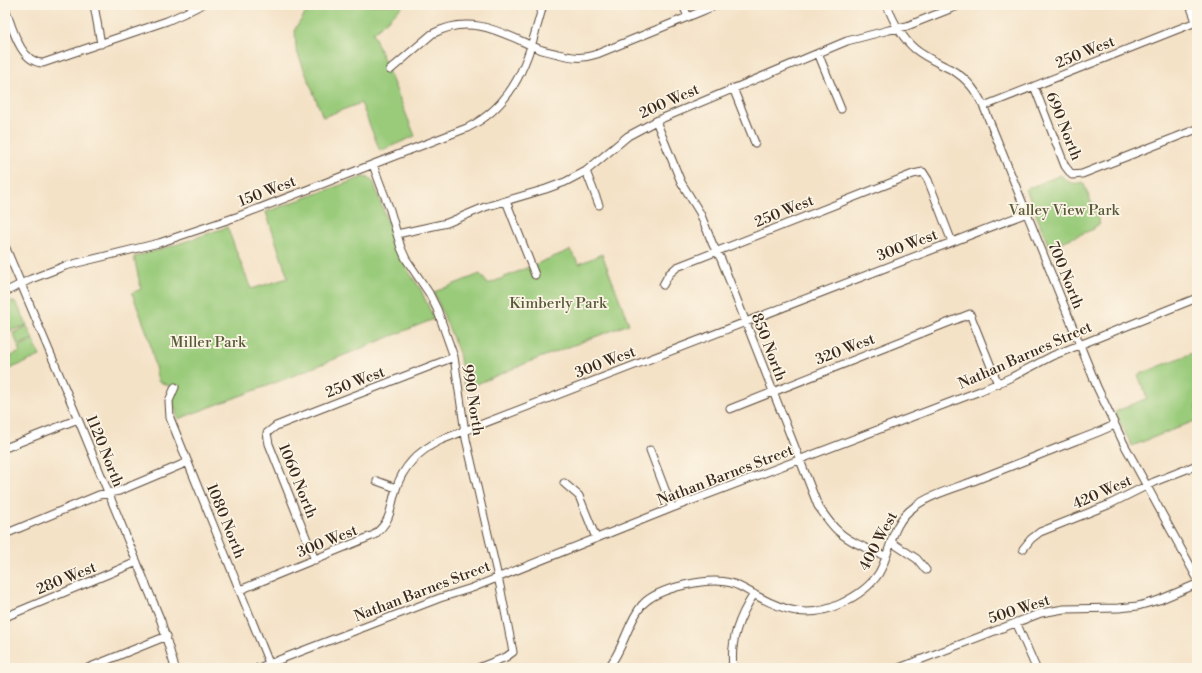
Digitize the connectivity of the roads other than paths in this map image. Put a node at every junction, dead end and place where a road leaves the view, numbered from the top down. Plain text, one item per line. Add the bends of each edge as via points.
1 (94, 5) edge
2 (200, 5) edge
3 (543, 5) edge
4 (684, 5) edge
5 (717, 5) edge
6 (887, 5) edge
7 (960, 5) edge
8 (1190, 5) edge
9 (5, 8) edge
10 (688, 17) junction
11 (1197, 23) edge
12 (898, 28) junction
13 (101, 44) junction
14 (531, 45) junction
15 (818, 53) junction
16 (390, 70) dead end
17 (1034, 86) junction
18 (733, 88) junction
19 (984, 106) junction
20 (841, 109) dead end
21 (656, 121) junction
22 (1197, 129) edge
23 (755, 143) dead end
24 (373, 165) junction
25 (586, 171) junction
26 (506, 201) junction
27 (599, 205) dead end
28 (1027, 213) junction
29 (397, 234) junction
30 (952, 242) junction
31 (5, 246) edge
32 (717, 252) junction
33 (534, 275) dead end
34 (21, 284) junction
35 (663, 285) dead end
36 (5, 292) edge
37 (1197, 298) edge
38 (746, 323) junction
39 (1080, 345) junction
40 (454, 357) junction
41 (998, 384) junction
42 (174, 387) dead end
43 (772, 392) junction
44 (730, 409) dead end
45 (78, 419) junction
46 (1114, 425) junction
47 (464, 431) junction
48 (267, 433) joint
49 (5, 448) edge
50 (650, 450) dead end
51 (800, 460) junction
52 (188, 462) junction
53 (1197, 465) edge
54 (377, 481) dead end
55 (564, 483) dead end
56 (1147, 486) junction
57 (396, 488) junction
58 (109, 493) junction
59 (672, 508) junction
60 (5, 534) edge
61 (596, 538) junction
62 (890, 542) junction
63 (1023, 549) dead end
64 (885, 556) junction
65 (315, 560) junction
66 (137, 562) junction
67 (926, 570) dead end
68 (498, 577) junction
69 (1197, 578) edge
70 (1197, 584) edge
71 (240, 590) junction
72 (754, 594) junction
73 (5, 617) edge
74 (1016, 622) junction
75 (166, 636) junction
76 (269, 664) junction
77 (495, 665) edge
78 (88, 668) edge
79 (175, 668) edge
80 (258, 668) edge
81 (478, 668) edge
82 (608, 668) edge
83 (733, 668) edge
84 (899, 668) edge
85 (1036, 668) edge

1 - 13 street
2 - 13 street via 178,17
3 - 14 street, 150 West
4 - 10 street
5 - 10 street
6 - 12 street, 700 North
7 - 12 street, 200 West
8 - 11 street
9 - 13 street via 24,54 33,61 48,62
10 - 14 street via 587,58 572,57
11 - 17 street, 250 West
12 - 15 street, 200 West via 854,38
12 - 19 street, 700 North via 922,55 951,69 966,80
14 - 16 street via 479,25 455,26 432,34
14 - 24 street, 150 West via 518,79 505,100 489,116 479,123
15 - 18 street, 200 West
15 - 20 street
17 - 19 street, 250 West
17 - 22 street, 690 North via 1065,166 1072,175 1082,174
18 - 21 street, 200 West
18 - 23 street
19 - 28 street, 700 North
21 - 25 street, 200 West via 628,136
21 - 32 street, 850 North via 681,182 700,213
24 - 29 street, 990 North
24 - 34 street, 150 West via 159,243 65,266
25 - 26 street, 200 West via 558,185
25 - 27 street
26 - 29 street, 200 West via 447,223
26 - 33 street
28 - 30 street, 300 West
28 - 39 street, 700 North
29 - 40 street, 990 North via 406,259 437,309
30 - 32 street, 250 West via 923,172
30 - 38 street, 300 West
31 - 34 street, 1120 North
32 - 35 street, 250 West via 677,267 669,274
32 - 38 street, 850 North
34 - 36 street, 150 West
34 - 45 street, 1120 North
37 - 39 street, Nathan Barnes Street
38 - 43 street, 850 North
38 - 47 street, 300 West
39 - 41 street, Nathan Barnes Street via 1045,359
39 - 46 street, 700 North
40 - 47 street, 990 North
40 - 48 street, 250 West via 276,426
41 - 43 street, 320 West via 970,314
41 - 51 street, Nathan Barnes Street
42 - 52 street, 1080 North via 170,401 170,418
43 - 44 street, 320 West
43 - 51 street, 850 North
45 - 49 street
45 - 58 street, 1120 North
46 - 56 street, 700 North
46 - 62 street, 400 West via 921,502 903,516
47 - 57 street, 300 West via 423,450 406,469
47 - 68 street, 990 North
48 - 65 street, 1060 North via 269,444
50 - 59 street
51 - 59 street, Nathan Barnes Street
51 - 64 street, 850 North via 818,506 832,525 847,538
52 - 58 street
52 - 71 street, 1080 North
53 - 56 street, 420 West
54 - 57 street
55 - 61 street via 579,496
56 - 63 street, 420 West via 1108,505 1040,532
56 - 69 street, 700 North
57 - 65 street, 300 West via 391,511 381,529 366,539
58 - 60 street
58 - 66 street, 1120 North
59 - 61 street, Nathan Barnes Street
61 - 68 street, Nathan Barnes Street
62 - 64 street, 400 West
62 - 67 street via 917,559
64 - 72 street, 400 West via 878,573 866,587 848,600 827,609 807,612 791,610
65 - 71 street, 300 West
66 - 73 street, 280 West
66 - 75 street, 1120 North
68 - 76 street, Nathan Barnes Street
68 - 77 street, 990 North via 513,652
70 - 74 street, 500 West via 1138,606 1064,609 1041,613
71 - 76 street, 1080 North
72 - 82 street, 400 West via 737,585 724,582 676,587 660,593 642,605 619,652
72 - 83 street via 734,638
74 - 84 street, 500 West
74 - 85 street
75 - 78 street
75 - 79 street, 1120 North
76 - 80 street, Nathan Barnes Street
77 - 81 street

